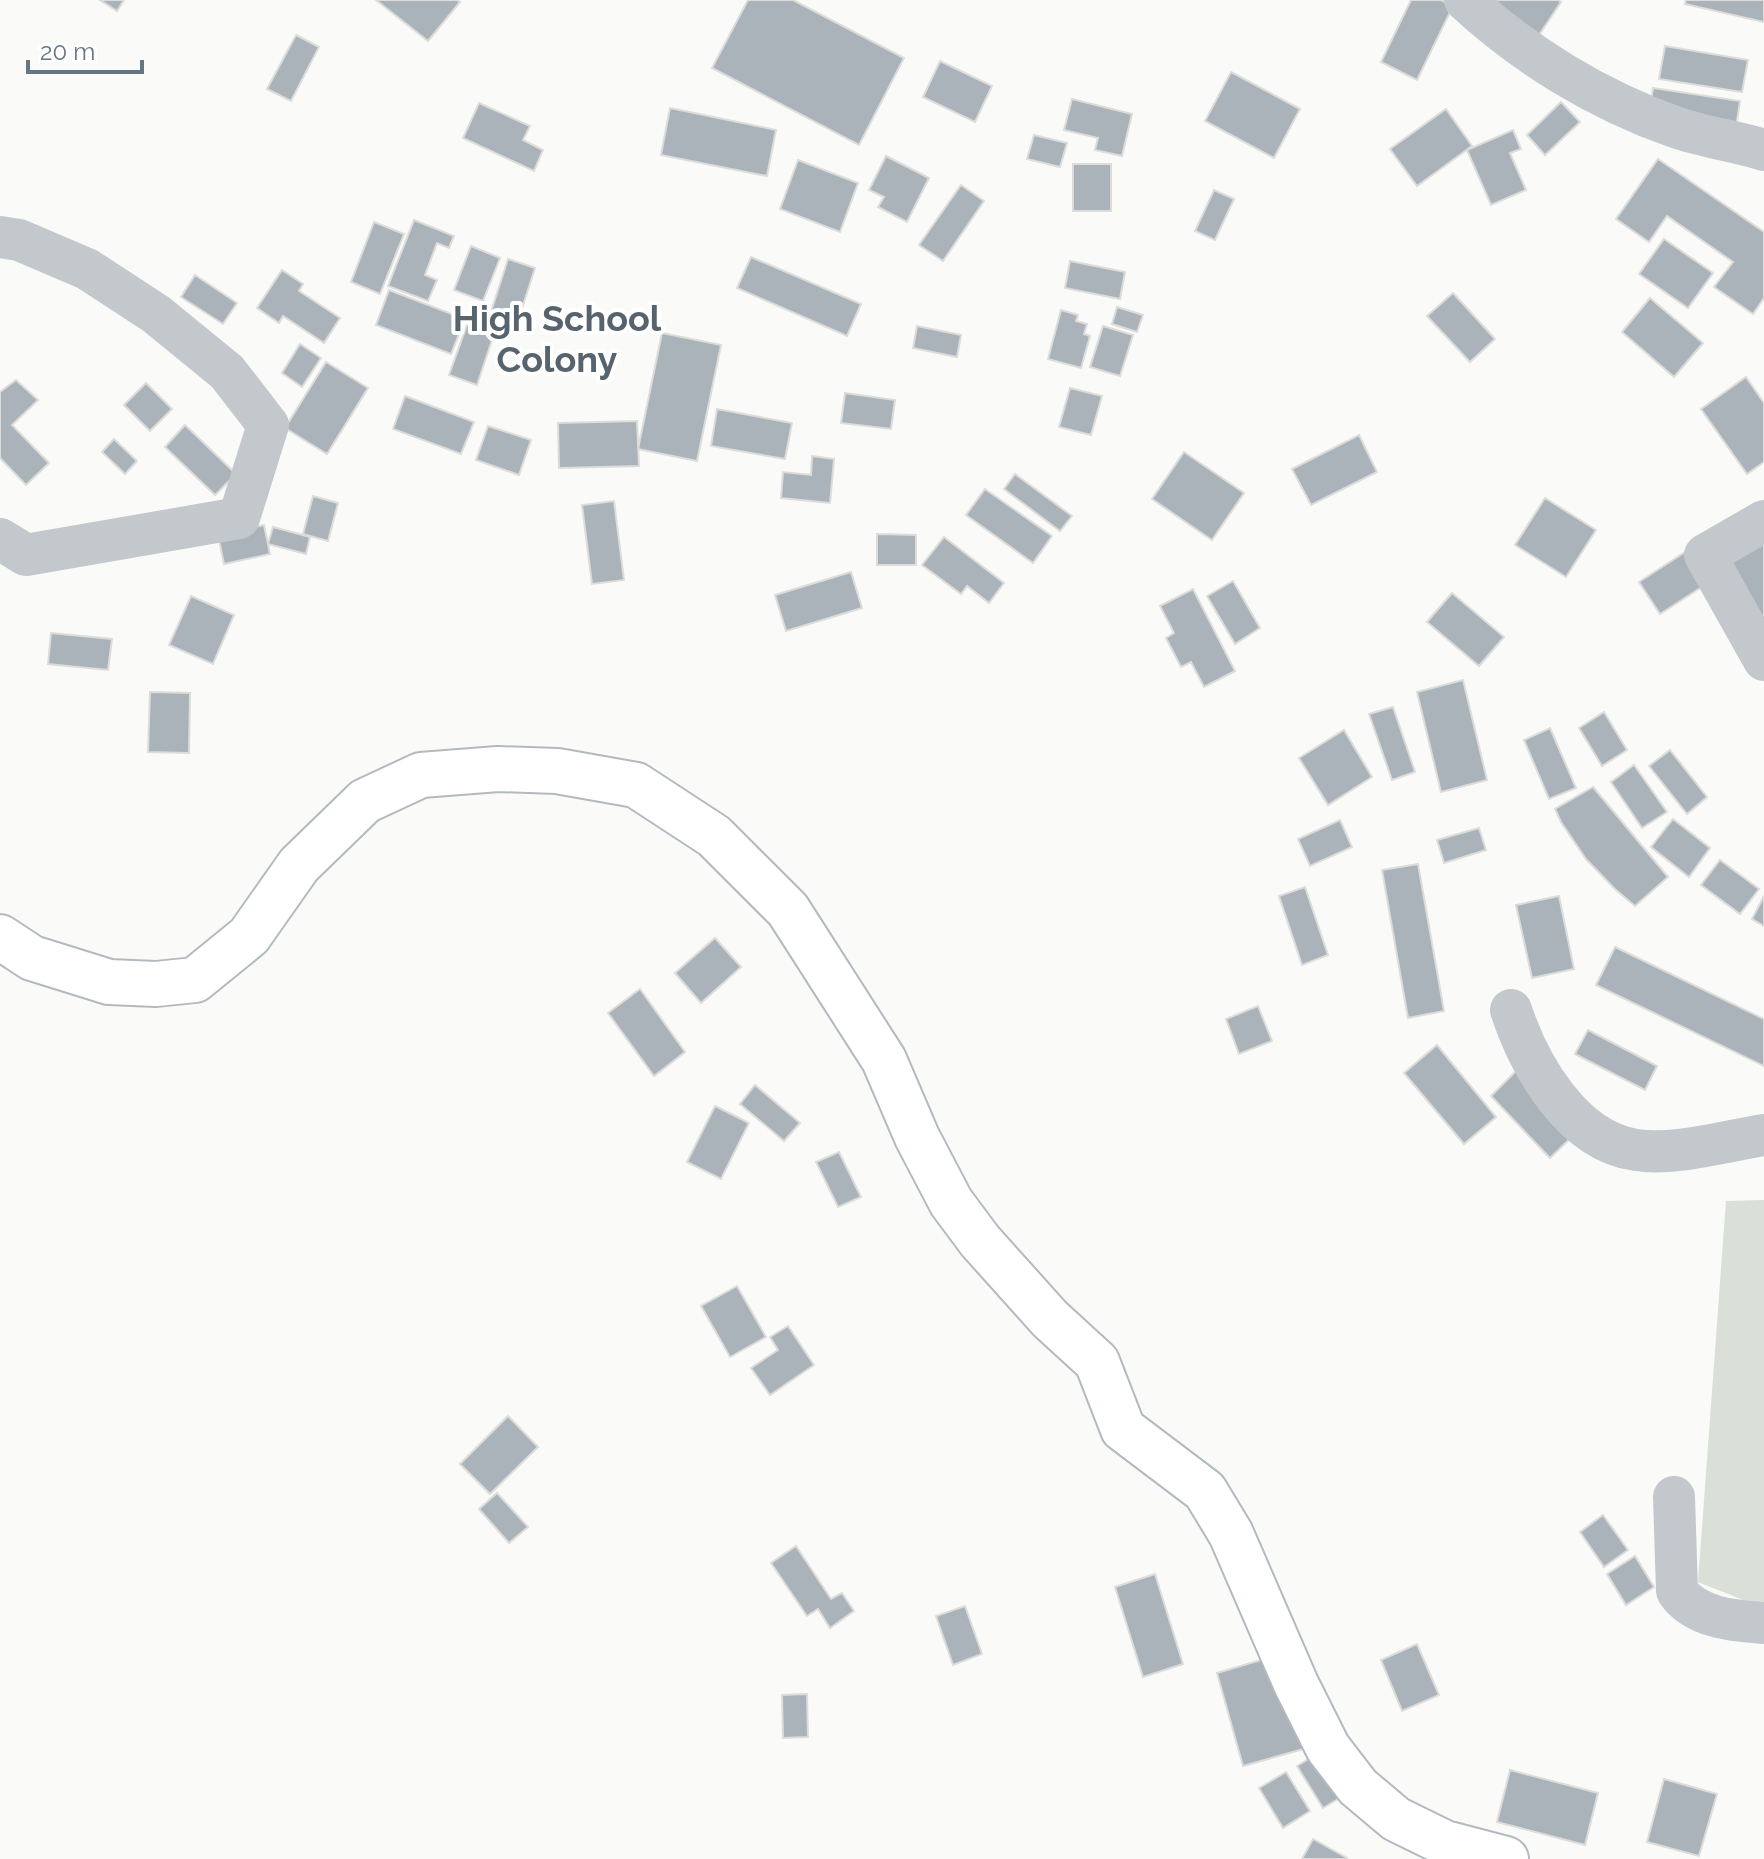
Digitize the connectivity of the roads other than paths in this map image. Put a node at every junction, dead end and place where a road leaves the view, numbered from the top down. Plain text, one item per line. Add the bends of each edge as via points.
1 (1465, 0) edge
2 (1764, 150) edge
3 (0, 237) edge
4 (1764, 521) edge
5 (0, 539) edge
6 (1764, 660) edge
7 (0, 937) edge
8 (1511, 1010) dead end
9 (1764, 1135) edge
10 (1674, 1497) dead end
11 (1764, 1623) edge
12 (1506, 1859) edge

1 - 2 street via 1562,74 1636,112
3 - 5 street via 87,269 156,314 227,372 268,425 239,518 26,555
4 - 6 street via 1705,555
7 - 12 street via 32,958 109,982 195,980 249,936 299,865 365,801 421,775 557,771 636,785 714,836 788,910 884,1060 951,1202 1050,1319 1097,1362 1123,1429 1205,1491 1231,1534 1328,1748 1358,1787 1396,1819 1445,1843
8 - 9 street via 1539,1074 1567,1111 1600,1137 1635,1150 1668,1150
10 - 11 street via 1677,1591 1686,1604 1710,1614

